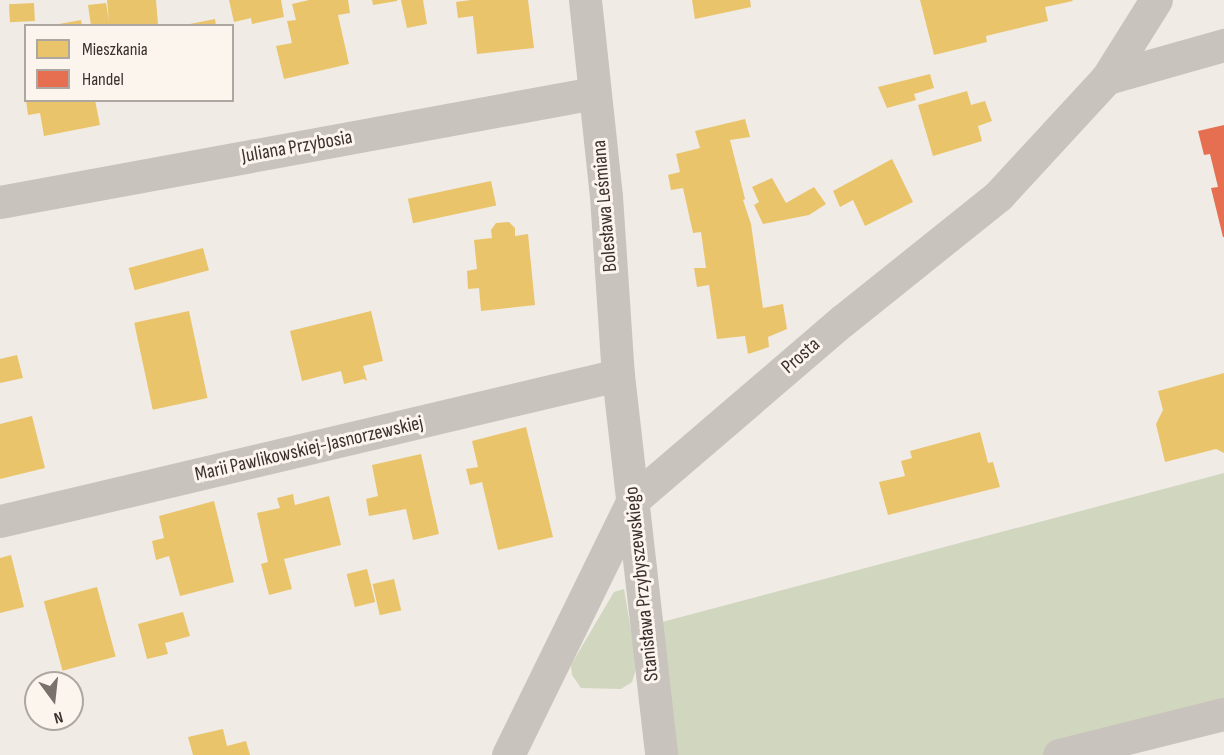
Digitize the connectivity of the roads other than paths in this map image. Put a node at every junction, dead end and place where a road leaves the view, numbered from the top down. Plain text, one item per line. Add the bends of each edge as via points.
1 (585, 0) edge
2 (1156, 0) edge
3 (1224, 45) edge
4 (1107, 78) junction
5 (594, 93) junction
6 (0, 202) edge
7 (618, 375) junction
8 (622, 412) joint
9 (633, 500) junction
10 (0, 521) edge
11 (1224, 714) edge
12 (508, 755) edge
13 (661, 755) edge
14 (1059, 755) edge

1 - 5 street, Bolesława Leśmiana
2 - 4 street, Prosta
3 - 4 street
4 - 9 street, Prosta via 999,195 842,321
5 - 6 street, Juliana Przybosia
5 - 7 street, Bolesława Leśmiana via 606,196
7 - 8 street, Bolesława Leśmiana
7 - 10 street, Marii Pawlikowskiej-Jasnorzewskiej
8 - 9 street, Stanisława Przybyszewskiego
9 - 12 street, Prosta
9 - 13 street, Stanisława Przybyszewskiego
11 - 14 street

